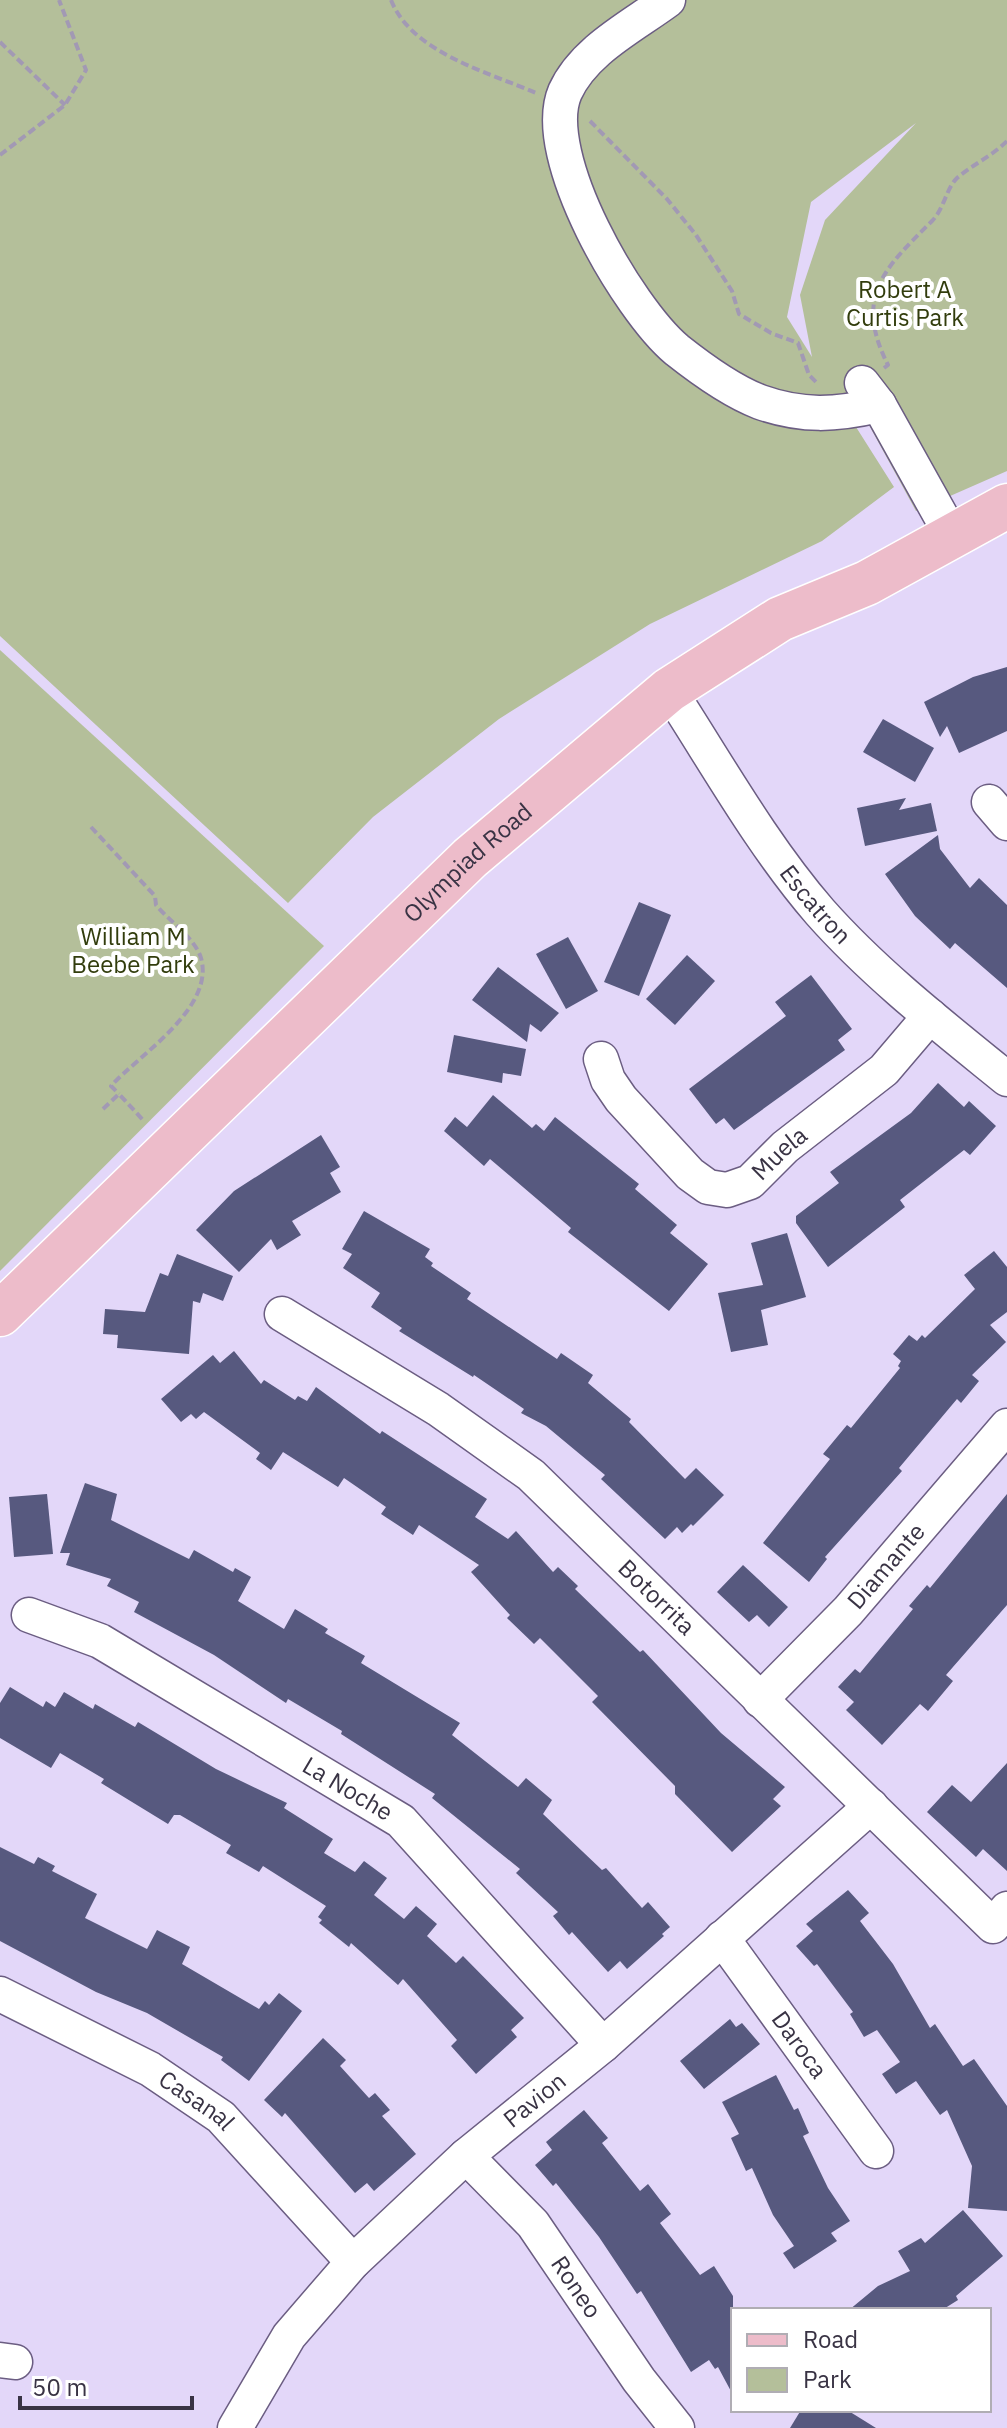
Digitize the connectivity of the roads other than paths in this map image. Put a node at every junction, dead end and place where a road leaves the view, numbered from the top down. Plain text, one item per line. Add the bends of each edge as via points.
1 (668, 0) edge
2 (1007, 506) edge
3 (952, 536) junction
4 (669, 690) junction
5 (930, 1016) junction
6 (601, 1059) dead end
7 (1007, 1079) edge
8 (0, 1314) edge
9 (282, 1314) dead end
10 (1007, 1426) edge
11 (29, 1615) dead end
12 (760, 1700) junction
13 (871, 1806) junction
14 (1000, 1918) edge
15 (722, 1938) junction
16 (0, 1994) edge
17 (603, 2045) junction
18 (876, 2151) dead end
19 (466, 2156) junction
20 (353, 2262) junction
21 (239, 2426) edge
22 (677, 2428) edge

1 - 3 street via 576,71 557,117 579,203 609,260 675,349 757,401 799,414 838,415 872,387
2 - 3 main road, Olympiad Road
3 - 4 main road, Olympiad Road via 867,583 780,619
4 - 5 street, Escatron via 821,913
4 - 8 main road, Olympiad Road via 470,858
5 - 6 street, Muela via 884,1070 785,1147 750,1182 727,1190 708,1187 690,1174 621,1099
5 - 7 street, Escatron
9 - 12 street, Botorrita via 438,1409 531,1475
10 - 12 street, Diamante via 848,1611
11 - 17 street, La Noche via 100,1641 401,1821
12 - 13 street, Botorrita
13 - 14 street, Botorrita
13 - 15 street, Pavion
15 - 17 street, Pavion
15 - 18 street, Daroca
16 - 20 street, Casanal via 150,2069 221,2117
17 - 19 street, Pavion
19 - 20 street, Pavion
19 - 22 street, Roneo via 533,2224
20 - 21 street, Pavion via 289,2336

